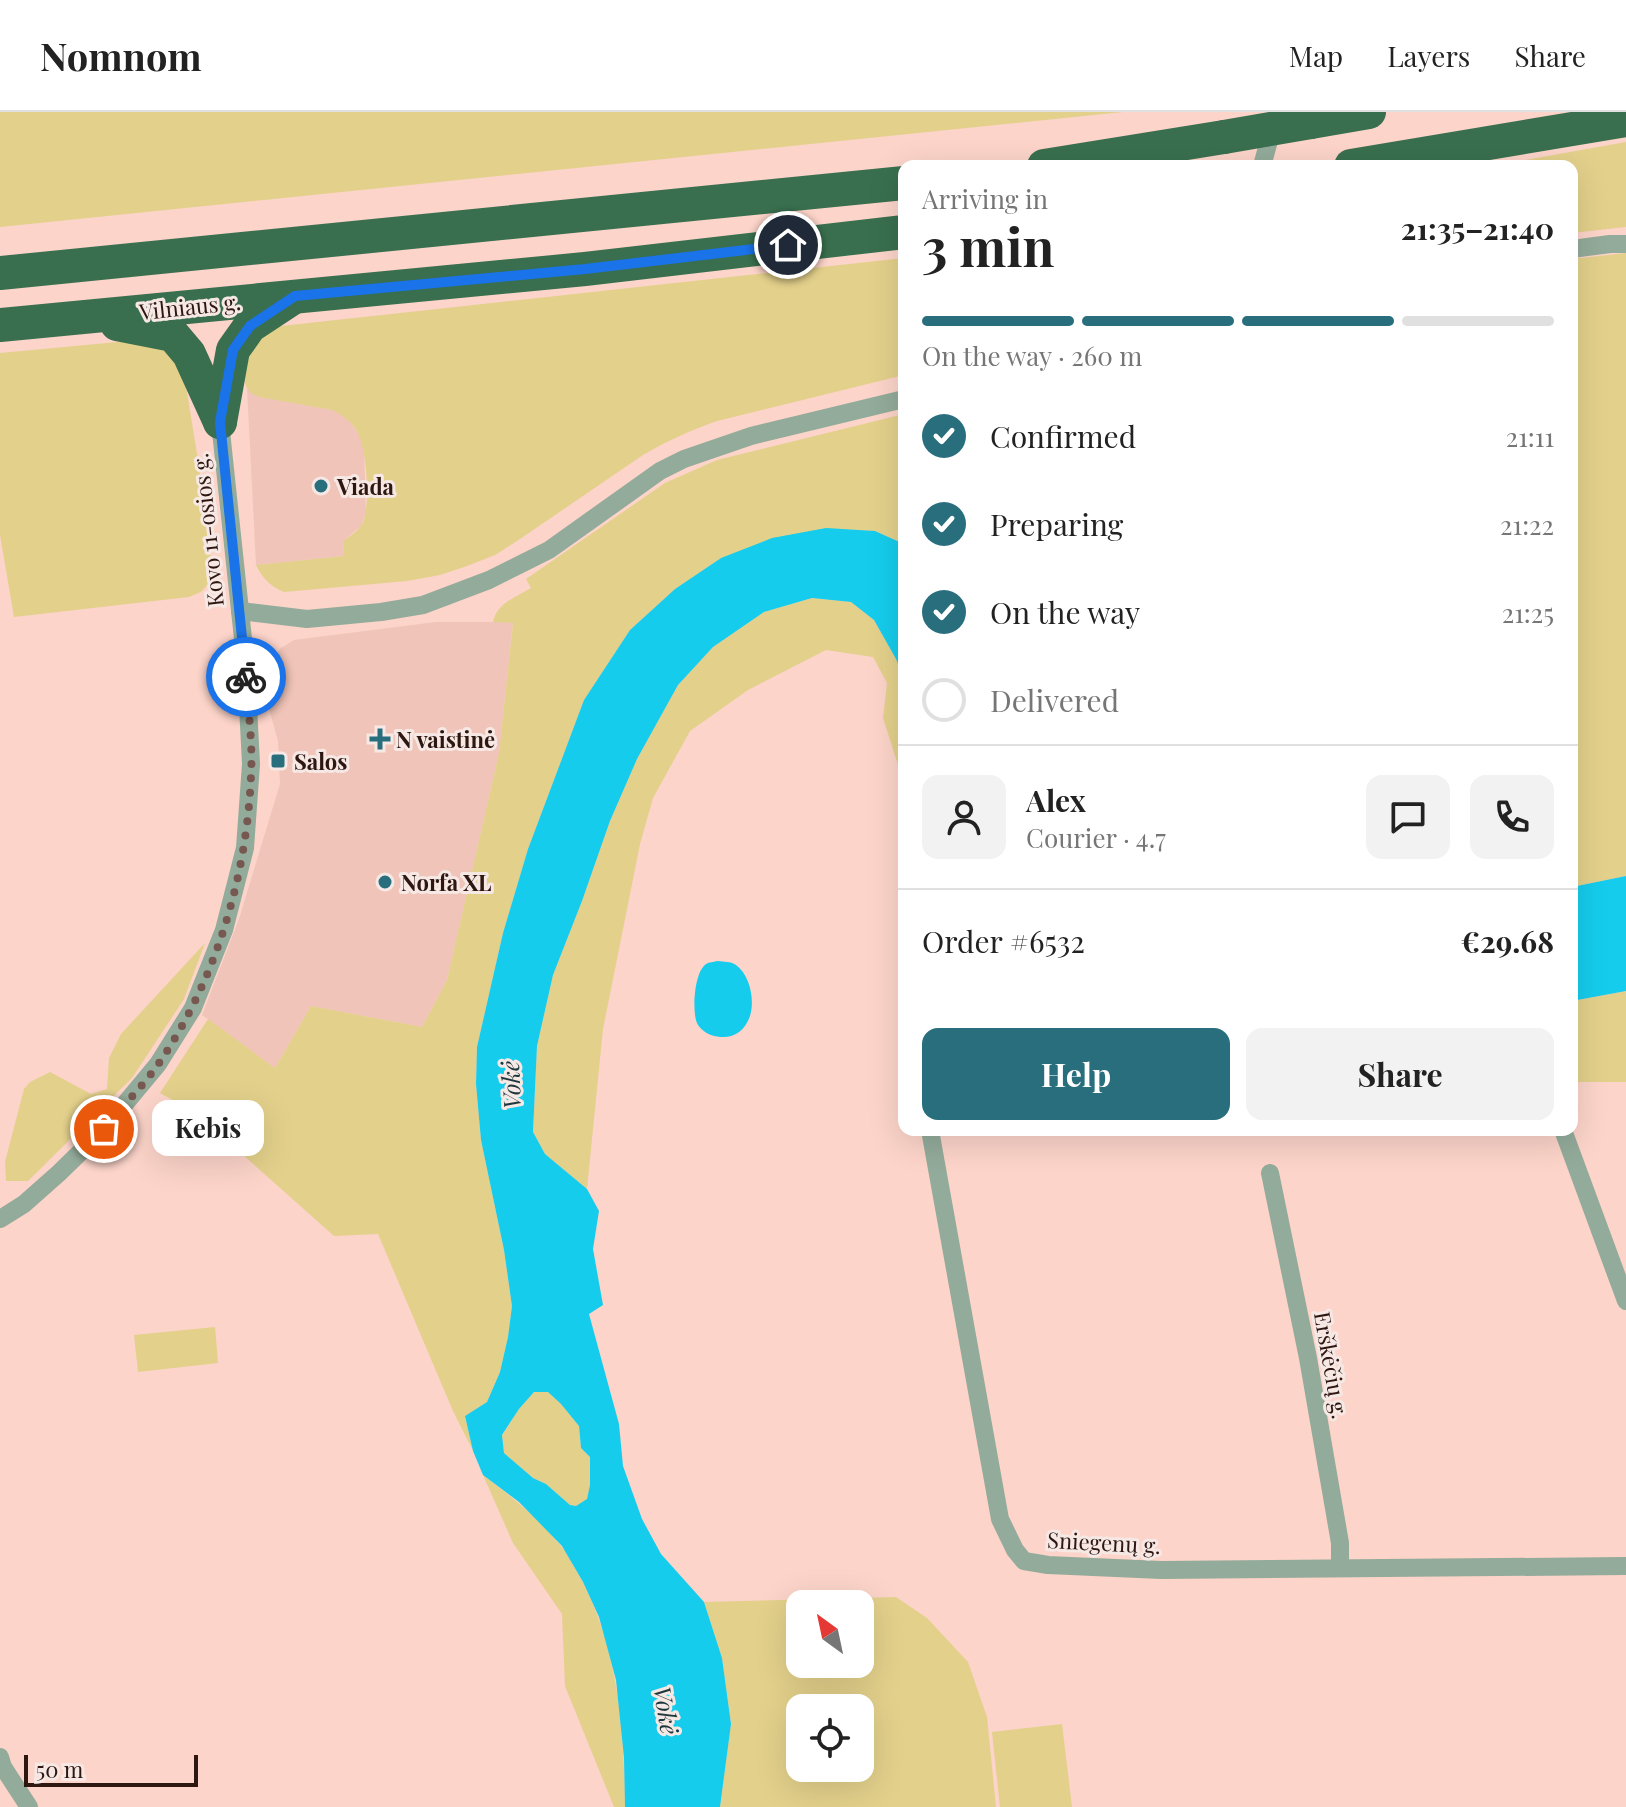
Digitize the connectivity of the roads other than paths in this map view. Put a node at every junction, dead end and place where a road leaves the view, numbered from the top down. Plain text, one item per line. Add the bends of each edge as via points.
1 (1277, 112) edge
2 (1369, 112) edge
3 (1626, 120) edge
4 (1081, 160) edge
5 (1264, 160) edge
6 (1387, 160) edge
7 (898, 184) edge
8 (898, 233) edge
9 (1626, 244) edge
10 (1578, 248) edge
11 (0, 273) edge
12 (295, 296) junction
13 (61, 319) junction
14 (0, 325) edge
15 (898, 400) edge
16 (220, 422) junction
17 (240, 611) junction
18 (931, 1136) edge
19 (1565, 1136) edge
20 (1270, 1173) dead end
21 (0, 1219) edge
22 (1626, 1301) edge
23 (1626, 1566) edge
24 (1340, 1567) junction
25 (0, 1757) edge
26 (29, 1807) edge

1 - 5 street
2 - 4 highway, bridge
3 - 6 highway
7 - 11 highway
8 - 12 highway, Vilniaus g.
9 - 10 street
12 - 13 highway, Vilniaus g.
12 - 16 highway via 250,326 233,350
13 - 14 highway, Vilniaus g.
13 - 16 highway via 173,335 189,354
15 - 17 street via 751,436 684,459 549,550 423,605 307,619
16 - 17 street, Kovo 11-osios g.
17 - 21 street, Kovo 11-osios g. via 251,764 245,848 224,930 193,1008 158,1064 104,1129 24,1204
18 - 24 street, Sniegenų g. via 1000,1519 1024,1561 1161,1570
19 - 22 street
20 - 24 street, Erškėčių g. via 1308,1358
23 - 24 street, Sniegenų g.
25 - 26 street

